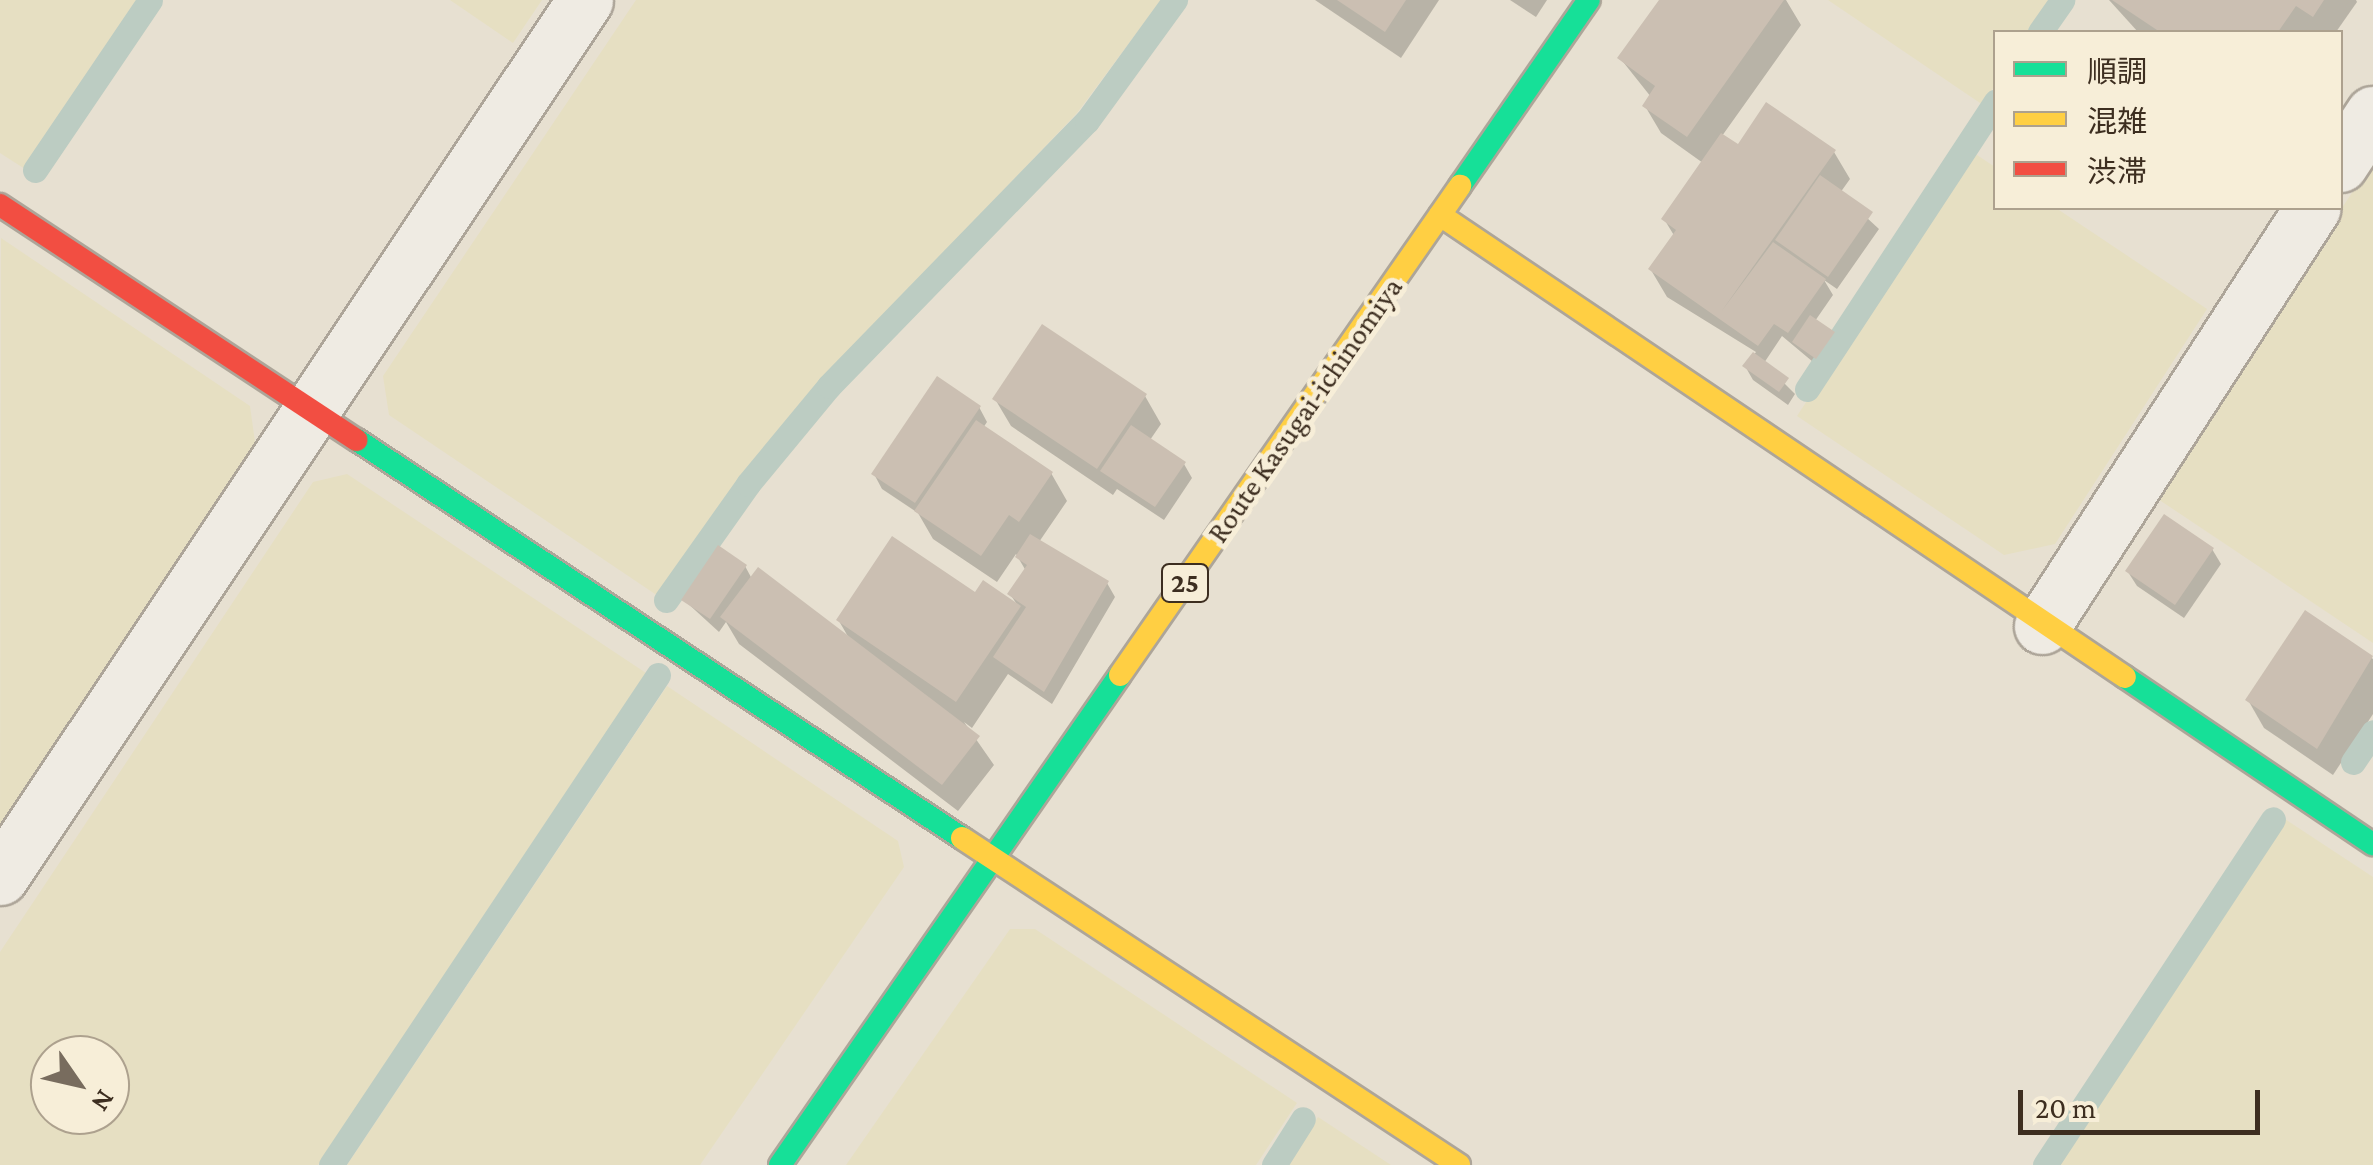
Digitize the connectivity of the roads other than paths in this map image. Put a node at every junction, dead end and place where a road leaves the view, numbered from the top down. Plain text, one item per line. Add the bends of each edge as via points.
1 (585, 0) edge
2 (1589, 0) edge
3 (2373, 114) edge
4 (2343, 159) edge
5 (0, 205) edge
6 (2311, 210) edge
7 (1440, 215) junction
8 (311, 413) junction
9 (2042, 626) junction
10 (2373, 844) edge
11 (992, 859) junction
12 (0, 877) edge
13 (780, 1165) edge
14 (1459, 1165) edge

1 - 8 street
2 - 7 street, Route Kasugai-ichinomiya / 25
3 - 4 street
5 - 8 street
6 - 9 street
7 - 9 street
7 - 11 street, Route Kasugai-ichinomiya / 25
8 - 11 street
8 - 12 street
9 - 10 street
11 - 13 street, Route Kasugai-ichinomiya / 25
11 - 14 street

